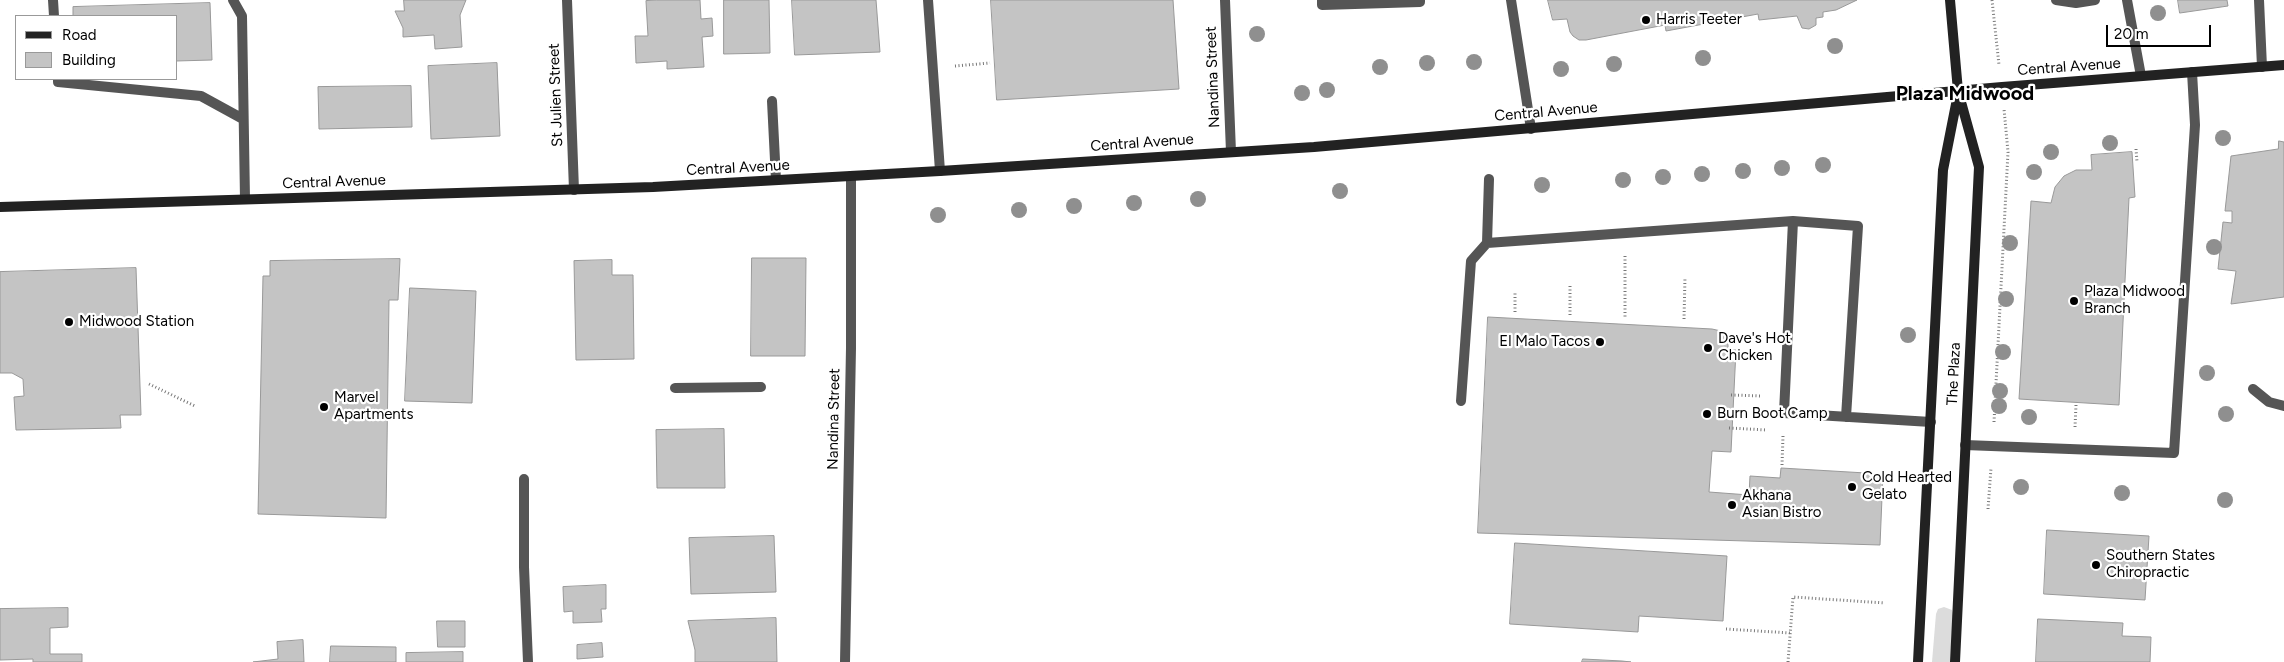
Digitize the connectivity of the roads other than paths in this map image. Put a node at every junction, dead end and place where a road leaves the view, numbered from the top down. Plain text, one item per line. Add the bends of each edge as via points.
1 (52, 0) edge
2 (233, 0) edge
3 (568, 0) edge
4 (928, 0) edge
5 (1225, 0) edge
6 (1322, 0) edge
7 (1420, 0) edge
8 (1511, 0) edge
9 (1950, 0) edge
10 (2056, 0) edge
11 (2095, 0) edge
12 (2127, 0) edge
13 (2260, 0) edge
14 (54, 15) edge
15 (2284, 65) edge
16 (2262, 67) junction
17 (2192, 72) junction
18 (2141, 76) junction
19 (58, 80) edge
20 (1958, 91) junction
21 (772, 101) dead end
22 (243, 119) junction
23 (1531, 129) junction
24 (1231, 152) junction
25 (940, 171) junction
26 (851, 176) junction
27 (1489, 179) dead end
28 (776, 180) junction
29 (574, 190) junction
30 (245, 199) junction
31 (0, 207) edge
32 (1793, 220) junction
33 (1487, 244) junction
34 (675, 388) dead end
35 (761, 388) dead end
36 (2253, 389) dead end
37 (1461, 401) dead end
38 (2284, 406) edge
39 (1846, 417) junction
40 (1931, 422) junction
41 (1965, 445) junction
42 (524, 479) dead end
43 (528, 662) edge
44 (845, 662) edge
45 (1918, 662) edge
46 (1955, 662) edge

1 - 14 street
2 - 22 street via 242,16
3 - 29 street, St Julien Street
4 - 25 street
5 - 24 street, Nandina Street
6 - 7 street via 1322,5
8 - 23 street
9 - 20 main road, The Plaza
10 - 11 street via 2076,3
12 - 18 street
13 - 16 street
15 - 16 main road, Central Avenue
16 - 17 main road, Central Avenue
17 - 18 main road, Central Avenue
17 - 41 street via 2195,125 2174,453
18 - 20 main road, Central Avenue
19 - 22 street via 200,96
20 - 23 main road, Central Avenue
20 - 40 main road, The Plaza via 1943,170
20 - 41 main road, The Plaza via 1979,167
21 - 28 street
22 - 30 street
23 - 24 main road, Central Avenue
24 - 25 main road, Central Avenue
25 - 26 main road, Central Avenue
26 - 28 main road, Central Avenue
26 - 44 street, Nandina Street
27 - 33 street
28 - 29 main road, Central Avenue
29 - 30 main road, Central Avenue
30 - 31 main road, Central Avenue
32 - 33 street
32 - 39 street via 1784,413
32 - 39 street via 1858,226
33 - 37 street via 1470,261
34 - 35 street
36 - 38 street via 2269,402
39 - 40 street
40 - 45 main road, The Plaza
41 - 46 main road, The Plaza
42 - 43 street

